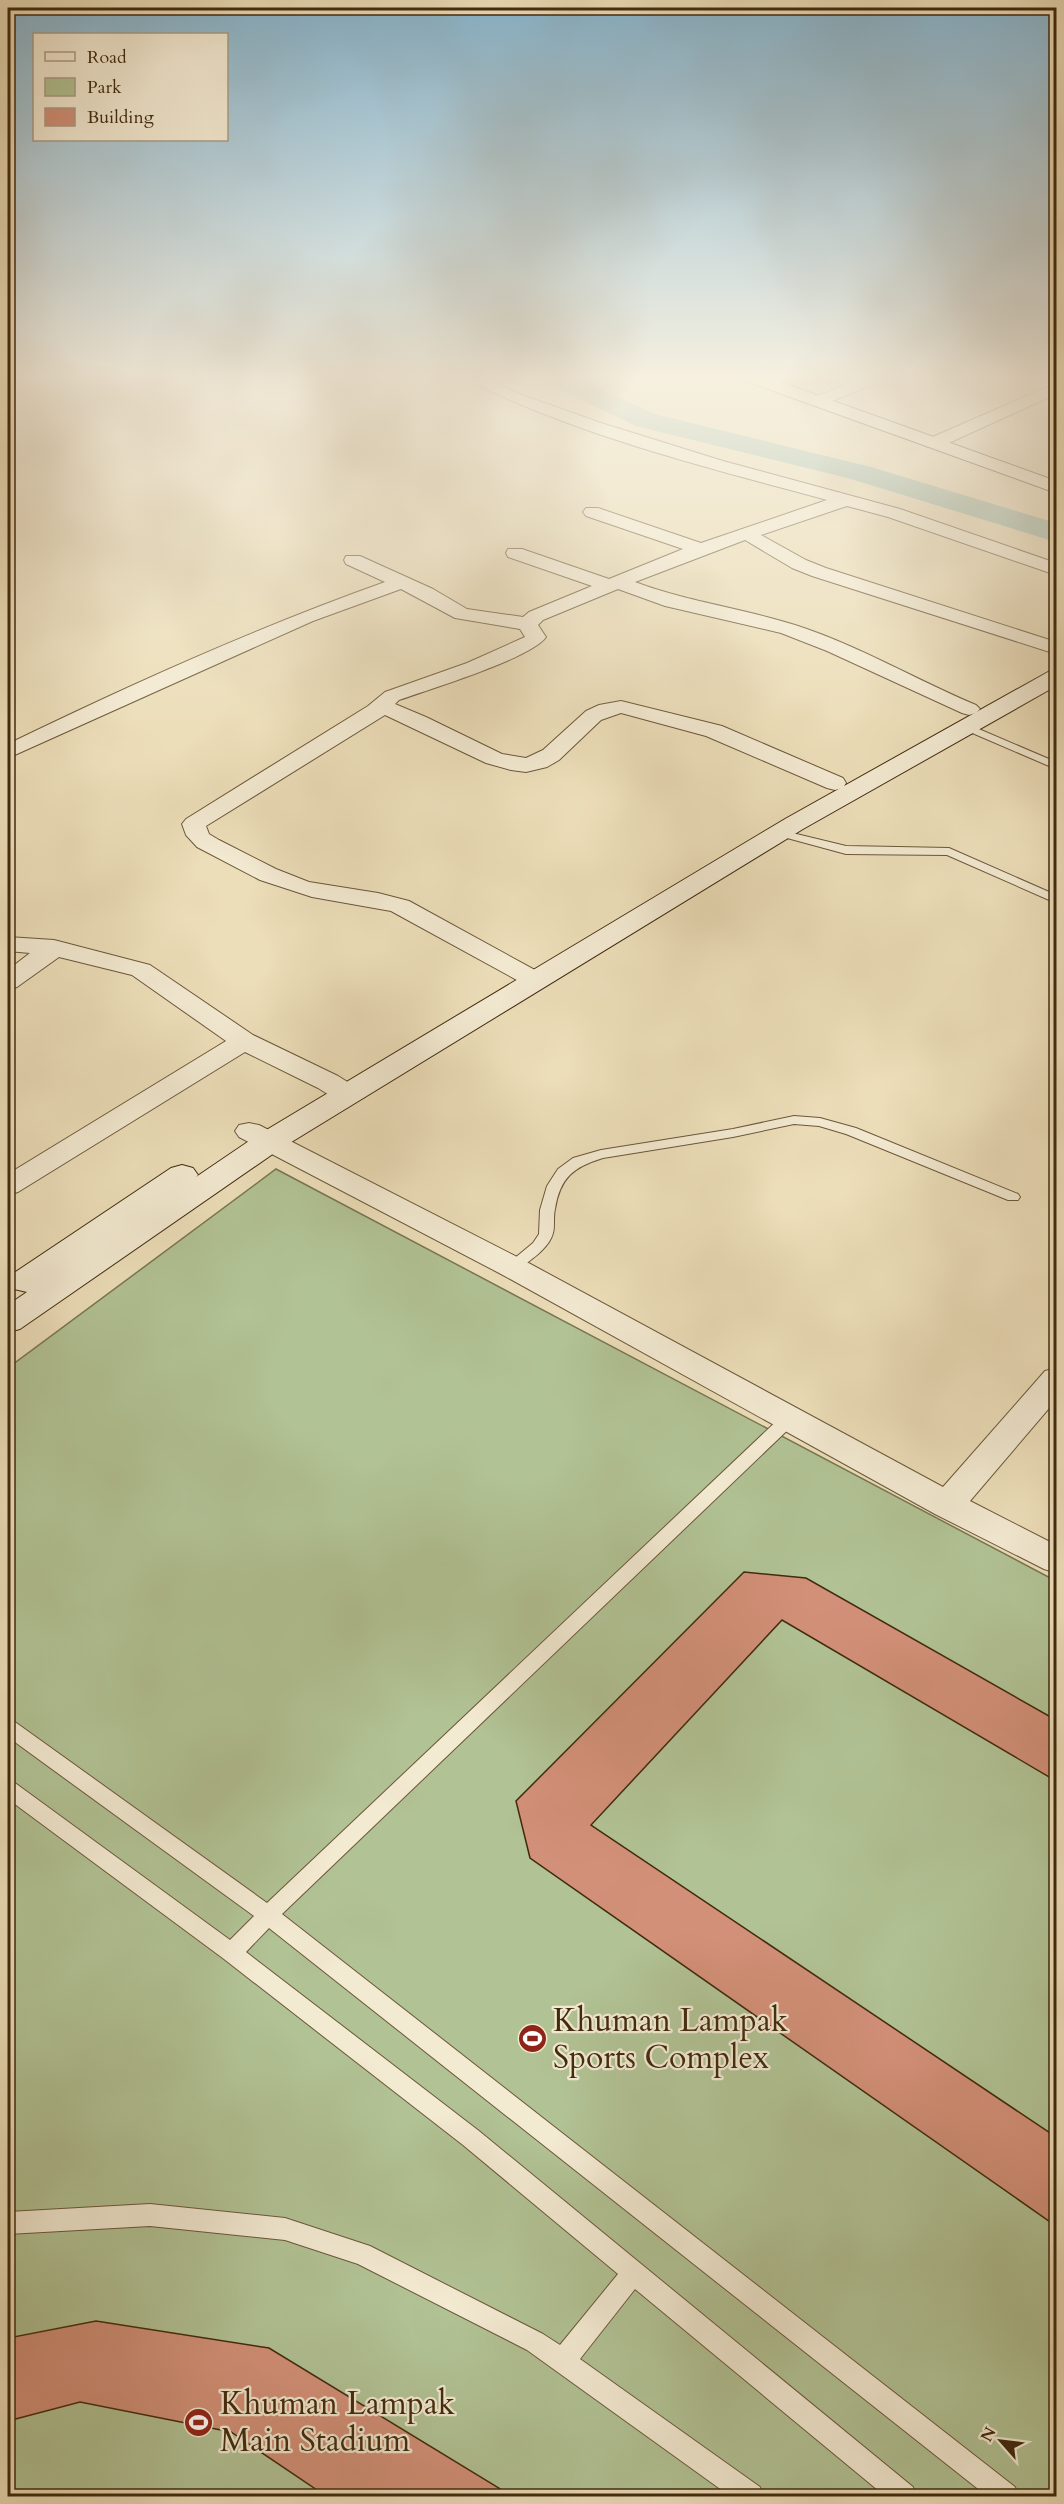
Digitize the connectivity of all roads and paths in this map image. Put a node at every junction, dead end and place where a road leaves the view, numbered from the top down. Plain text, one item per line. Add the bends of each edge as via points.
1 (820, 493) edge
2 (846, 500) junction
3 (592, 512) dead end
4 (745, 533) junction
5 (700, 549) junction
6 (515, 553) dead end
7 (353, 560) dead end
8 (1056, 569) edge
9 (402, 582) junction
10 (615, 584) junction
11 (527, 624) junction
12 (1056, 648) edge
13 (1056, 661) edge
14 (1056, 677) edge
15 (377, 709) junction
16 (968, 718) junction
17 (8, 752) edge
18 (1056, 766) edge
19 (835, 783) junction
20 (780, 832) junction
21 (1056, 899) edge
22 (8, 944) edge
23 (54, 948) junction
24 (525, 975) junction
25 (8, 982) edge
26 (250, 1044) junction
27 (338, 1088) junction
28 (259, 1137) junction
29 (8, 1186) edge
30 (1014, 1197) dead end
31 (512, 1267) junction
32 (8, 1294) edge
33 (8, 1321) edge
34 (1056, 1379) edge
35 (789, 1419) junction
36 (947, 1505) junction
37 (1056, 1560) edge
38 (8, 1727) edge
39 (8, 1789) edge
40 (268, 1915) junction
41 (231, 1953) junction
42 (8, 2223) edge
43 (634, 2272) junction
44 (562, 2362) junction
45 (751, 2496) edge
46 (904, 2496) edge
47 (1006, 2496) edge

1 - 2 street
2 - 4 street
2 - 8 street
3 - 5 street
4 - 5 street
4 - 12 street via 819,572
5 - 10 street
6 - 10 street
7 - 9 street
9 - 11 street via 462,614
9 - 17 street via 295,621
10 - 11 street via 536,616
10 - 16 street via 809,637 928,693
11 - 15 street via 536,637 532,641 392,696
13 - 16 main road
14 - 16 main road
15 - 19 street via 394,710 499,760 525,766 546,758 598,711 628,708 714,732
15 - 24 street via 201,817 194,824 194,832 203,841 279,880 400,906
16 - 18 lane
16 - 19 main road
16 - 20 main road
19 - 24 main road
20 - 21 lane via 846,850 949,852
20 - 24 main road
22 - 23 street
23 - 25 street
23 - 26 street via 141,970
24 - 27 main road
26 - 27 street
26 - 29 street
27 - 28 main road
28 - 31 street
28 - 32 main road via 121,1215
28 - 33 main road
30 - 31 lane via 851,1131 794,1120 578,1161 563,1172 554,1186 546,1234 538,1246
31 - 35 street
34 - 36 street
35 - 36 street
35 - 40 lane
36 - 37 street
38 - 40 lane
39 - 41 lane
40 - 41 lane
40 - 47 lane
41 - 43 lane via 471,2138
42 - 44 lane via 150,2215 285,2229 362,2254 535,2342
43 - 44 lane
43 - 46 lane
44 - 45 lane

